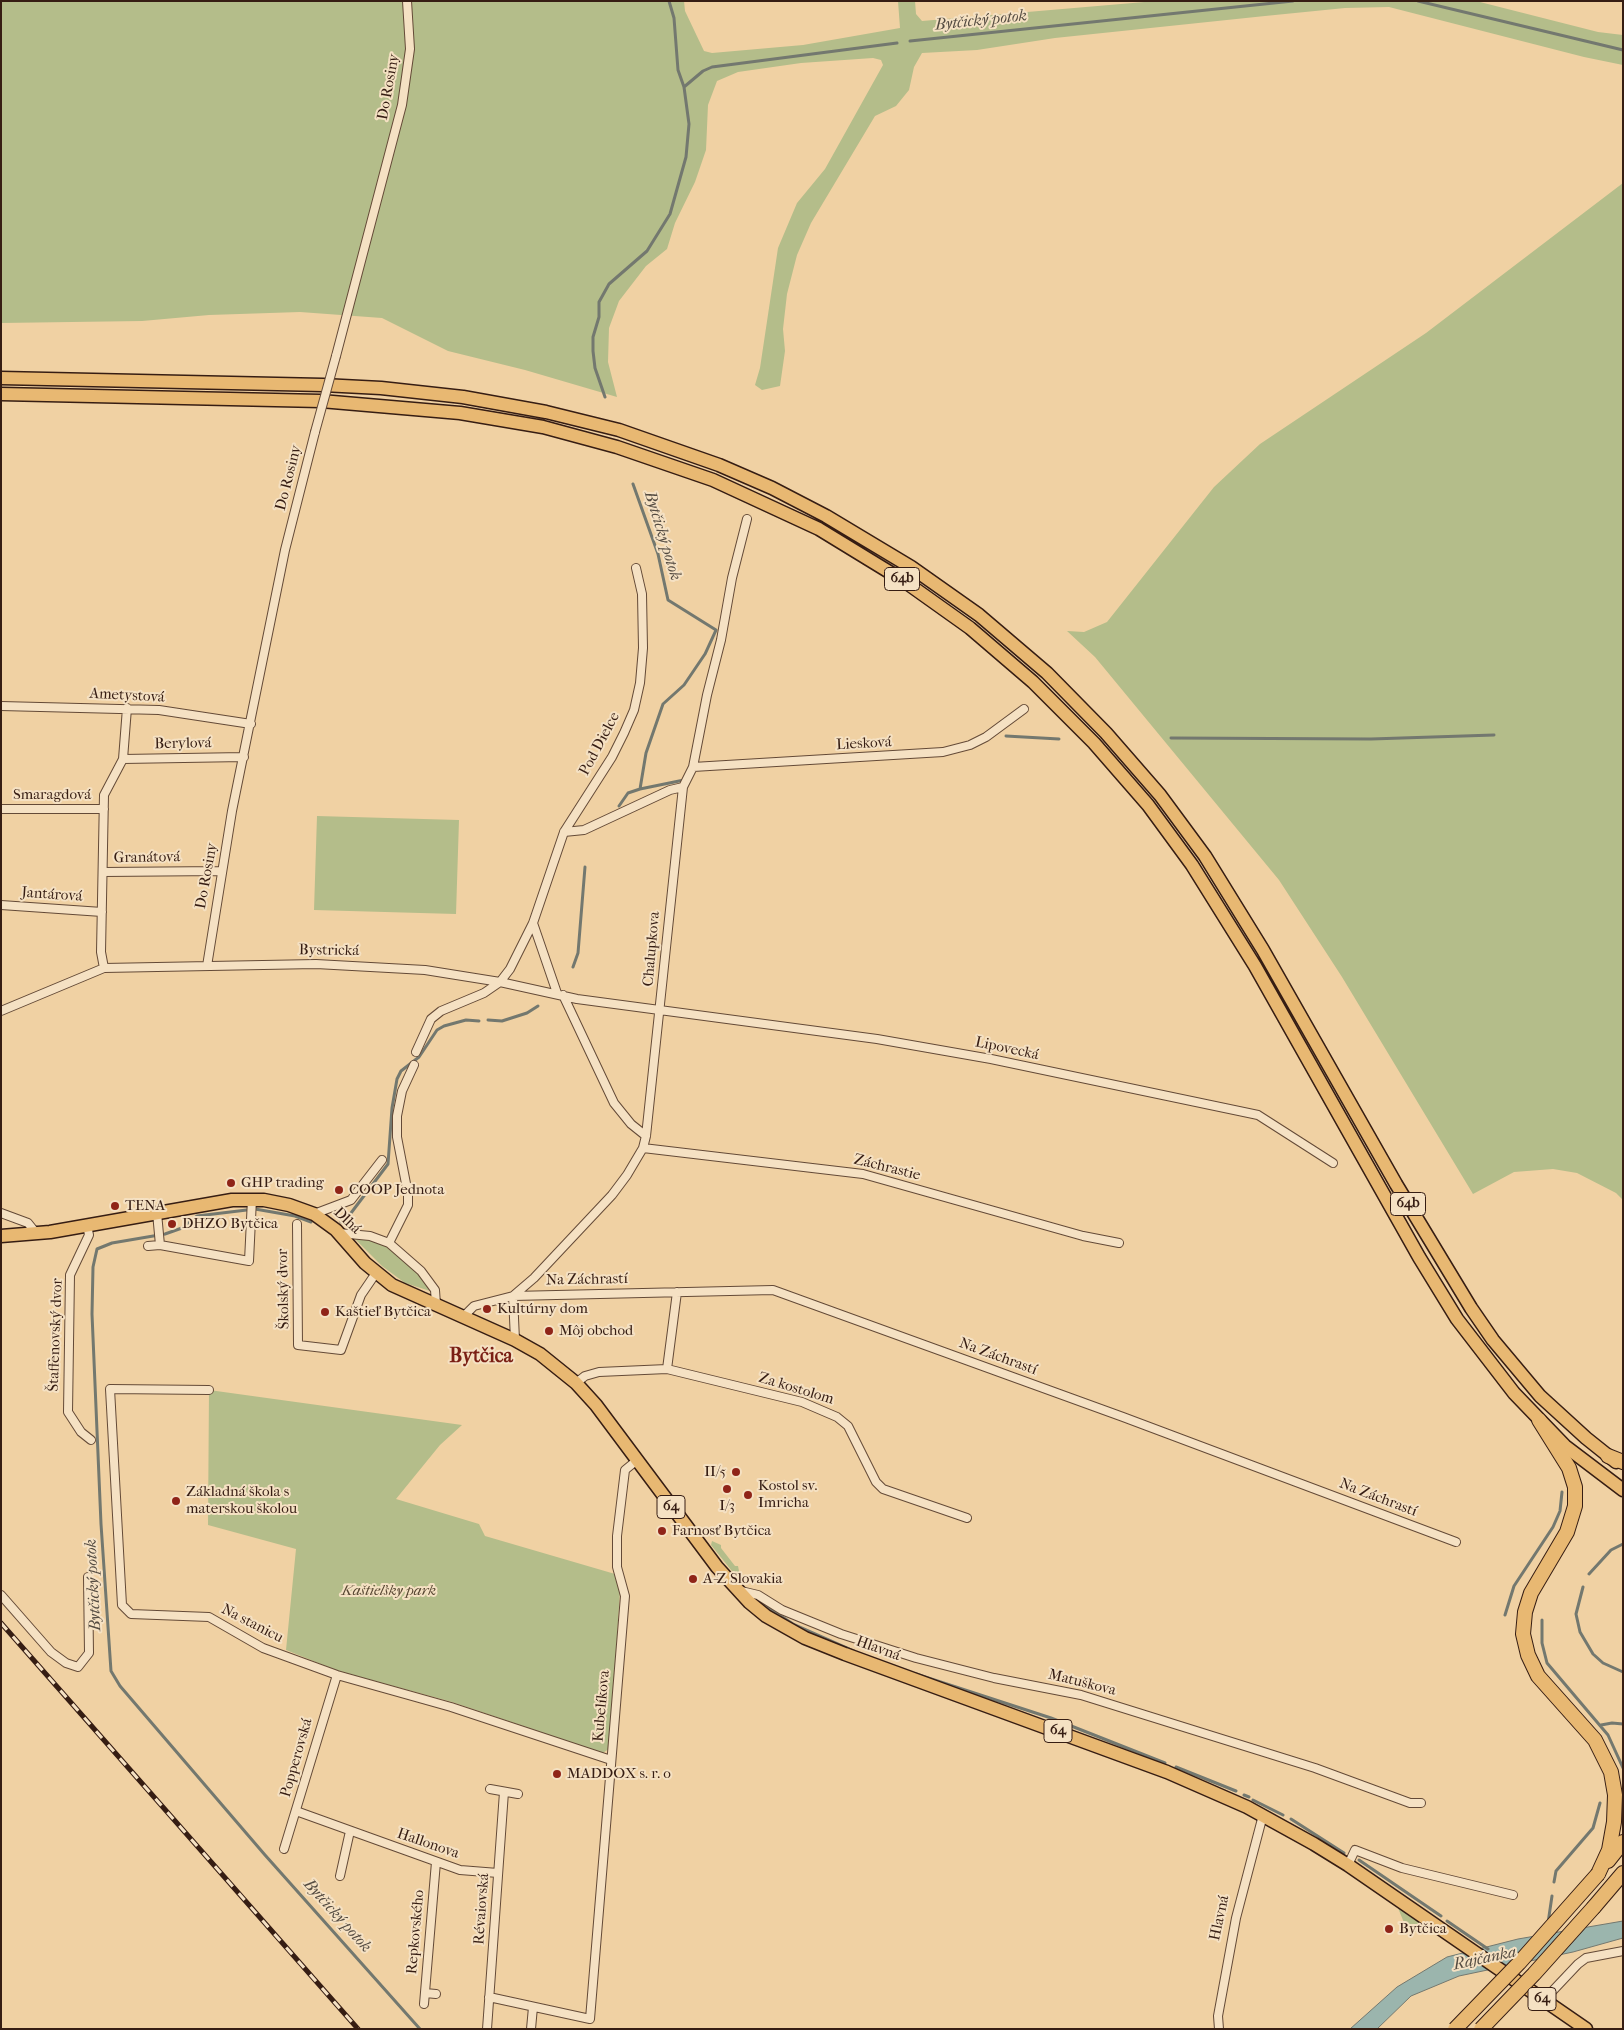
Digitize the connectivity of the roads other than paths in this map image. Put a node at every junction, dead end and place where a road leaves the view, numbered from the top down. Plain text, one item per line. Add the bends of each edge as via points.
1 (407, 1) edge
2 (1, 378) edge
3 (1, 394) edge
4 (747, 519) dead end
5 (636, 568) dead end
6 (1, 706) edge
7 (127, 708) junction
8 (1024, 709) dead end
9 (251, 724) junction
10 (244, 757) junction
11 (123, 759) junction
12 (693, 767) junction
13 (683, 787) junction
14 (1, 809) edge
15 (104, 809) junction
16 (564, 832) junction
17 (222, 871) junction
18 (104, 872) junction
19 (1, 905) edge
20 (102, 912) junction
21 (533, 923) junction
22 (208, 966) junction
23 (104, 968) junction
24 (500, 982) junction
25 (560, 994) junction
26 (660, 1009) junction
27 (1, 1011) edge
28 (416, 1052) dead end
29 (414, 1065) dead end
30 (646, 1136) junction
31 (643, 1148) junction
32 (382, 1160) dead end
33 (1333, 1163) dead end
34 (252, 1206) junction
35 (1, 1213) edge
36 (157, 1213) junction
37 (314, 1214) junction
38 (297, 1224) dead end
39 (88, 1225) junction
40 (36, 1233) junction
41 (339, 1233) junction
42 (1, 1236) edge
43 (160, 1238) junction
44 (389, 1243) junction
45 (1119, 1243) dead end
46 (148, 1246) dead end
47 (376, 1273) junction
48 (677, 1292) junction
49 (513, 1296) junction
50 (436, 1304) junction
51 (464, 1315) junction
52 (515, 1340) junction
53 (667, 1369) junction
54 (576, 1383) junction
55 (209, 1390) dead end
56 (1539, 1420) junction
57 (91, 1440) dead end
58 (1608, 1456) junction
59 (636, 1461) junction
60 (1623, 1462) edge
61 (1623, 1467) edge
62 (1623, 1490) edge
63 (967, 1518) dead end
64 (1456, 1542) dead end
65 (88, 1577) dead end
66 (737, 1590) junction
67 (1, 1595) edge
68 (337, 1674) junction
69 (611, 1760) junction
70 (490, 1789) dead end
71 (504, 1792) junction
72 (518, 1794) dead end
73 (1421, 1803) dead end
74 (296, 1811) junction
75 (1263, 1815) junction
76 (350, 1831) junction
77 (1623, 1842) edge
78 (284, 1849) dead end
79 (436, 1862) junction
80 (1348, 1866) junction
81 (498, 1873) junction
82 (1623, 1873) edge
83 (1598, 1874) junction
84 (340, 1876) dead end
85 (1513, 1895) dead end
86 (1623, 1951) edge
87 (425, 1993) junction
88 (436, 1994) dead end
89 (489, 1997) junction
90 (1544, 2000) junction
91 (424, 2004) dead end
92 (533, 2007) junction
93 (487, 2029) edge
94 (531, 2029) edge
95 (1219, 2029) edge
96 (1455, 2029) edge
97 (1481, 2029) edge
98 (1586, 2029) edge

1 - 9 street, Do Rosiny, bridge via 410,49 404,97 285,550
2 - 58 main road, 64b via 381,388 463,397 546,412 619,430 719,465 826,516 911,567 979,615 1047,673 1106,732 1160,795 1205,856 1259,942 1470,1308 1540,1396
3 - 56 main road, 64b via 360,403 460,413 543,427 617,447 713,480 819,529 904,581 970,628 1046,694 1118,770 1171,835 1255,966 1441,1295 1497,1373
4 - 12 street, Chalupkova
5 - 16 street, Pod Dielce via 642,594 643,648 634,710 612,757
6 - 7 street, Ametystová
7 - 9 street, Ametystová
7 - 11 street
8 - 12 street, Liesková via 986,737 943,752
9 - 10 street, Do Rosiny
10 - 11 street, Berylová
10 - 17 street, Do Rosiny
11 - 15 street via 104,795
12 - 13 street, Chalupkova
13 - 16 street via 584,830
13 - 26 street, Chalupkova
14 - 15 street, Smaragdová
15 - 18 street
16 - 21 street, Pod Dielce
17 - 18 street, Granátová
17 - 22 street, Do Rosiny
18 - 20 street
19 - 20 street, Jantárová
20 - 23 street
21 - 24 street, Pod Dielce
21 - 25 street
22 - 23 street, Bystrická
22 - 24 street, Bystrická via 316,964 380,967 425,970
23 - 27 street, Bystrická
24 - 25 street, Bystrická
24 - 28 street via 431,1019
25 - 26 street, Bystrická
25 - 30 street via 614,1102 630,1124
26 - 30 street, Chalupkova
26 - 33 street, Lipovecká via 904,1043 1258,1115
29 - 44 street via 402,1091 397,1116 397,1138 408,1205
30 - 31 street, Chalupkova
31 - 45 street, Záchrastie via 863,1174 1082,1236
31 - 49 street, Chalupkova via 628,1176 612,1195
32 - 37 street via 352,1200
34 - 36 main road, Dlhá / 64 via 214,1202
34 - 37 main road, Dlhá / 64 via 289,1205
34 - 43 street via 249,1261
35 - 40 street via 28,1223
36 - 39 main road, Dlhá / 64
36 - 43 street
37 - 41 main road, Dlhá / 64
38 - 47 street, Školský dvor via 298,1345 341,1350 360,1295
39 - 40 main road, Dlhá / 64
39 - 57 street, Štaffenovský dvor via 89,1235 70,1275 68,1412 81,1432
40 - 42 main road, Dlhá / 64
41 - 44 street via 370,1236
41 - 47 main road, Dlhá / 64
43 - 46 street
44 - 50 street via 421,1272 435,1290
47 - 50 main road, Dlhá / 64 via 392,1285
48 - 49 street, Na Záchrastí
48 - 53 street
48 - 64 street, Na Záchrastí via 773,1290
49 - 51 street via 474,1306
49 - 52 street
50 - 51 main road, Dlhá / 64
51 - 52 main road, Dlhá / 64
52 - 54 main road, Dlhá / 64 via 540,1354
53 - 54 street, Za kostolom via 600,1372 585,1376
53 - 63 street, Za kostolom via 802,1402 837,1417 848,1426 876,1482 883,1489
54 - 59 main road, Hlavná / 64
55 - 68 street, Na stanicu via 110,1389 122,1605 131,1614 209,1617 263,1648
56 - 62 main road, 64b via 1565,1446
56 - 83 highway via 1569,1468 1575,1488 1575,1506 1567,1532 1531,1593 1523,1634 1528,1656 1538,1676 1595,1740 1611,1772 1615,1795 1614,1822 1609,1850
58 - 60 highway
58 - 61 main road, 64b
59 - 66 main road, Hlavná / 64
59 - 69 street, Kubelíkova via 625,1470 617,1536 617,1567 625,1596
65 - 67 street via 89,1653 78,1667 51,1652
66 - 73 street, Matuškova via 758,1594 782,1610 841,1634 916,1658 1081,1695 1315,1768 1410,1803
66 - 75 main road, Hlavná / 64 via 766,1616 813,1641 1167,1772
68 - 69 street, Na stanicu via 451,1707
68 - 74 street, Popperovská
69 - 92 street, Kubelíkova via 590,2019
70 - 71 street
71 - 72 street
71 - 81 street, Révaiovská
74 - 76 street, Hallonova
74 - 78 street, Popperovská
75 - 80 main road, Hlavná / 64
75 - 95 street, Hlavná via 1236,1918 1218,2016
76 - 79 street, Hallonova
76 - 84 street
77 - 83 highway
79 - 81 street, Hallonova via 460,1870
79 - 87 street, Repkovského
80 - 85 street via 1355,1850 1402,1868
80 - 90 main road, Hlavná / 64
81 - 89 street, Révaiovská
82 - 97 highway, bridge
83 - 96 highway, bridge
86 - 90 street via 1586,1958
87 - 88 street
87 - 91 street, Repkovského
89 - 92 street
89 - 93 street, Révaiovská
90 - 98 main road, 64
92 - 94 street

